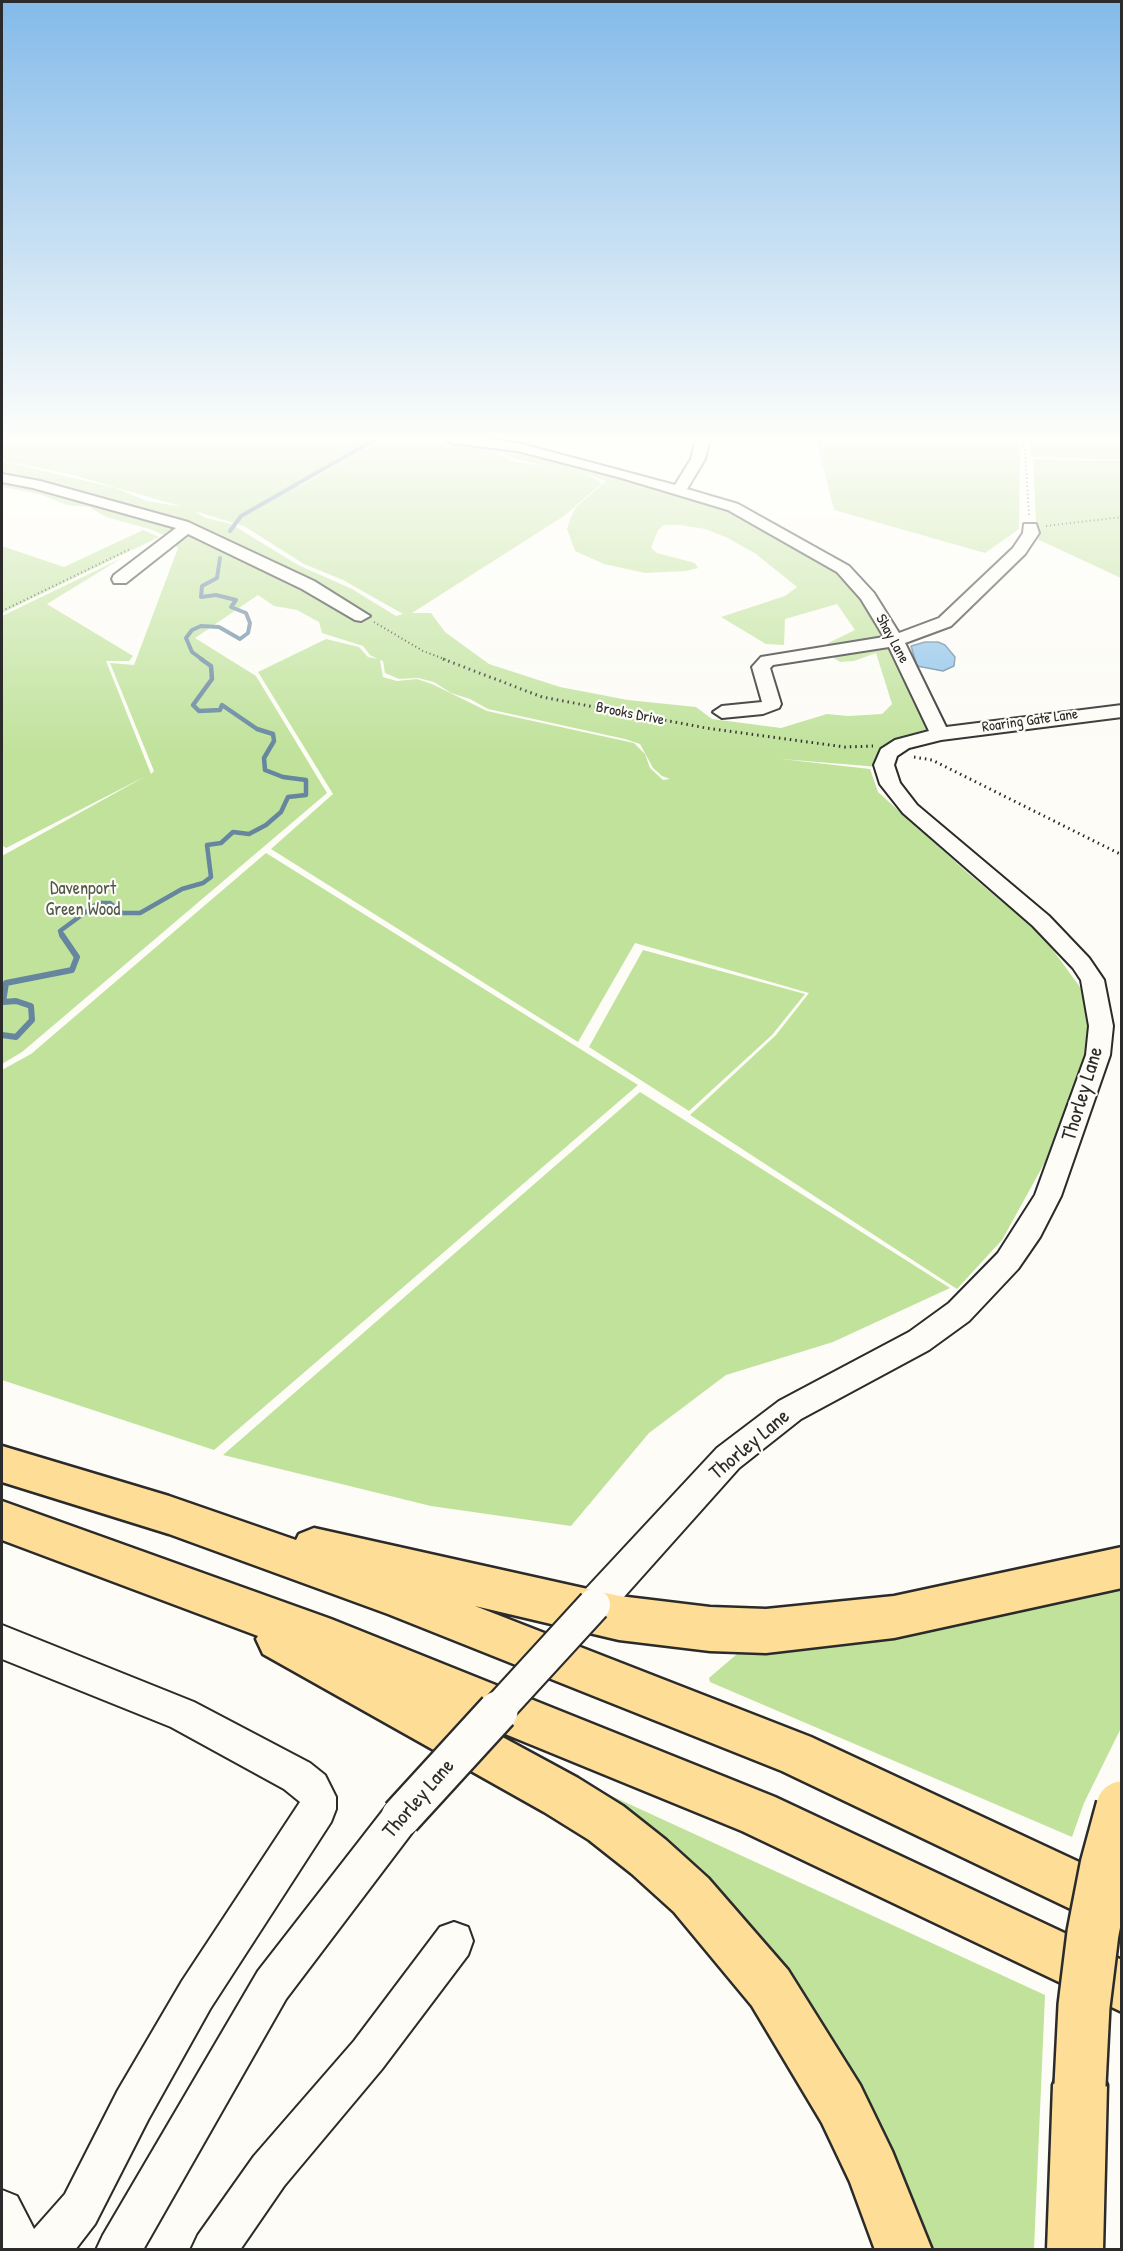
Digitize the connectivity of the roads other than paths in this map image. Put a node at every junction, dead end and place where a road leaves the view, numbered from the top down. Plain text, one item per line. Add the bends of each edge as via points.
1 (165, 544) edge
2 (223, 544) edge
3 (799, 544) edge
4 (1023, 544) edge
5 (162, 546) junction
6 (154, 574) dead end
7 (120, 579) dead end
8 (367, 618) road end
9 (895, 641) junction
10 (1122, 711) edge
11 (722, 712) dead end
12 (940, 734) junction
13 (2, 1464) edge
14 (169, 1515) junction
15 (2, 1521) edge
16 (1122, 1567) edge
17 (173, 1582) junction
18 (2, 1642) edge
19 (1122, 1807) edge
20 (1122, 1908) edge
21 (454, 1941) dead end
22 (1122, 1986) edge
23 (2, 2211) edge
24 (120, 2249) edge
25 (28, 2250) edge
26 (43, 2250) edge
27 (213, 2250) edge
28 (904, 2250) edge
29 (1075, 2250) edge

1 - 5 street
2 - 8 street
3 - 9 street, Shay Lane via 843,569 868,597
4 - 9 street via 954,616
5 - 6 street
5 - 7 street
9 - 11 street via 767,661 761,667 771,704
9 - 12 street, Shay Lane
10 - 12 street, Roaring Gate Lane
12 - 24 street, Thorley Lane, bridge via 895,749 884,765 886,777 910,809 1041,921 1092,980 1101,1026 1098,1055 1048,1196 1008,1261 959,1312 877,1365 790,1410 728,1458 401,1817 272,1985
13 - 14 highway
14 - 16 highway via 573,1608 710,1629 766,1631 894,1617
14 - 20 highway via 388,1593 795,1753
15 - 17 highway
17 - 22 highway via 342,1645 758,1814
17 - 28 highway via 561,1795 606,1823 691,1895 770,1988 806,2043 873,2170
18 - 26 street via 190,1718 297,1776 318,1797 318,1809 190,2005 80,2209
19 - 29 highway, bridge via 1093,1933 1084,2006
21 - 27 street via 368,2055 269,2171
23 - 25 street via 18,2244

